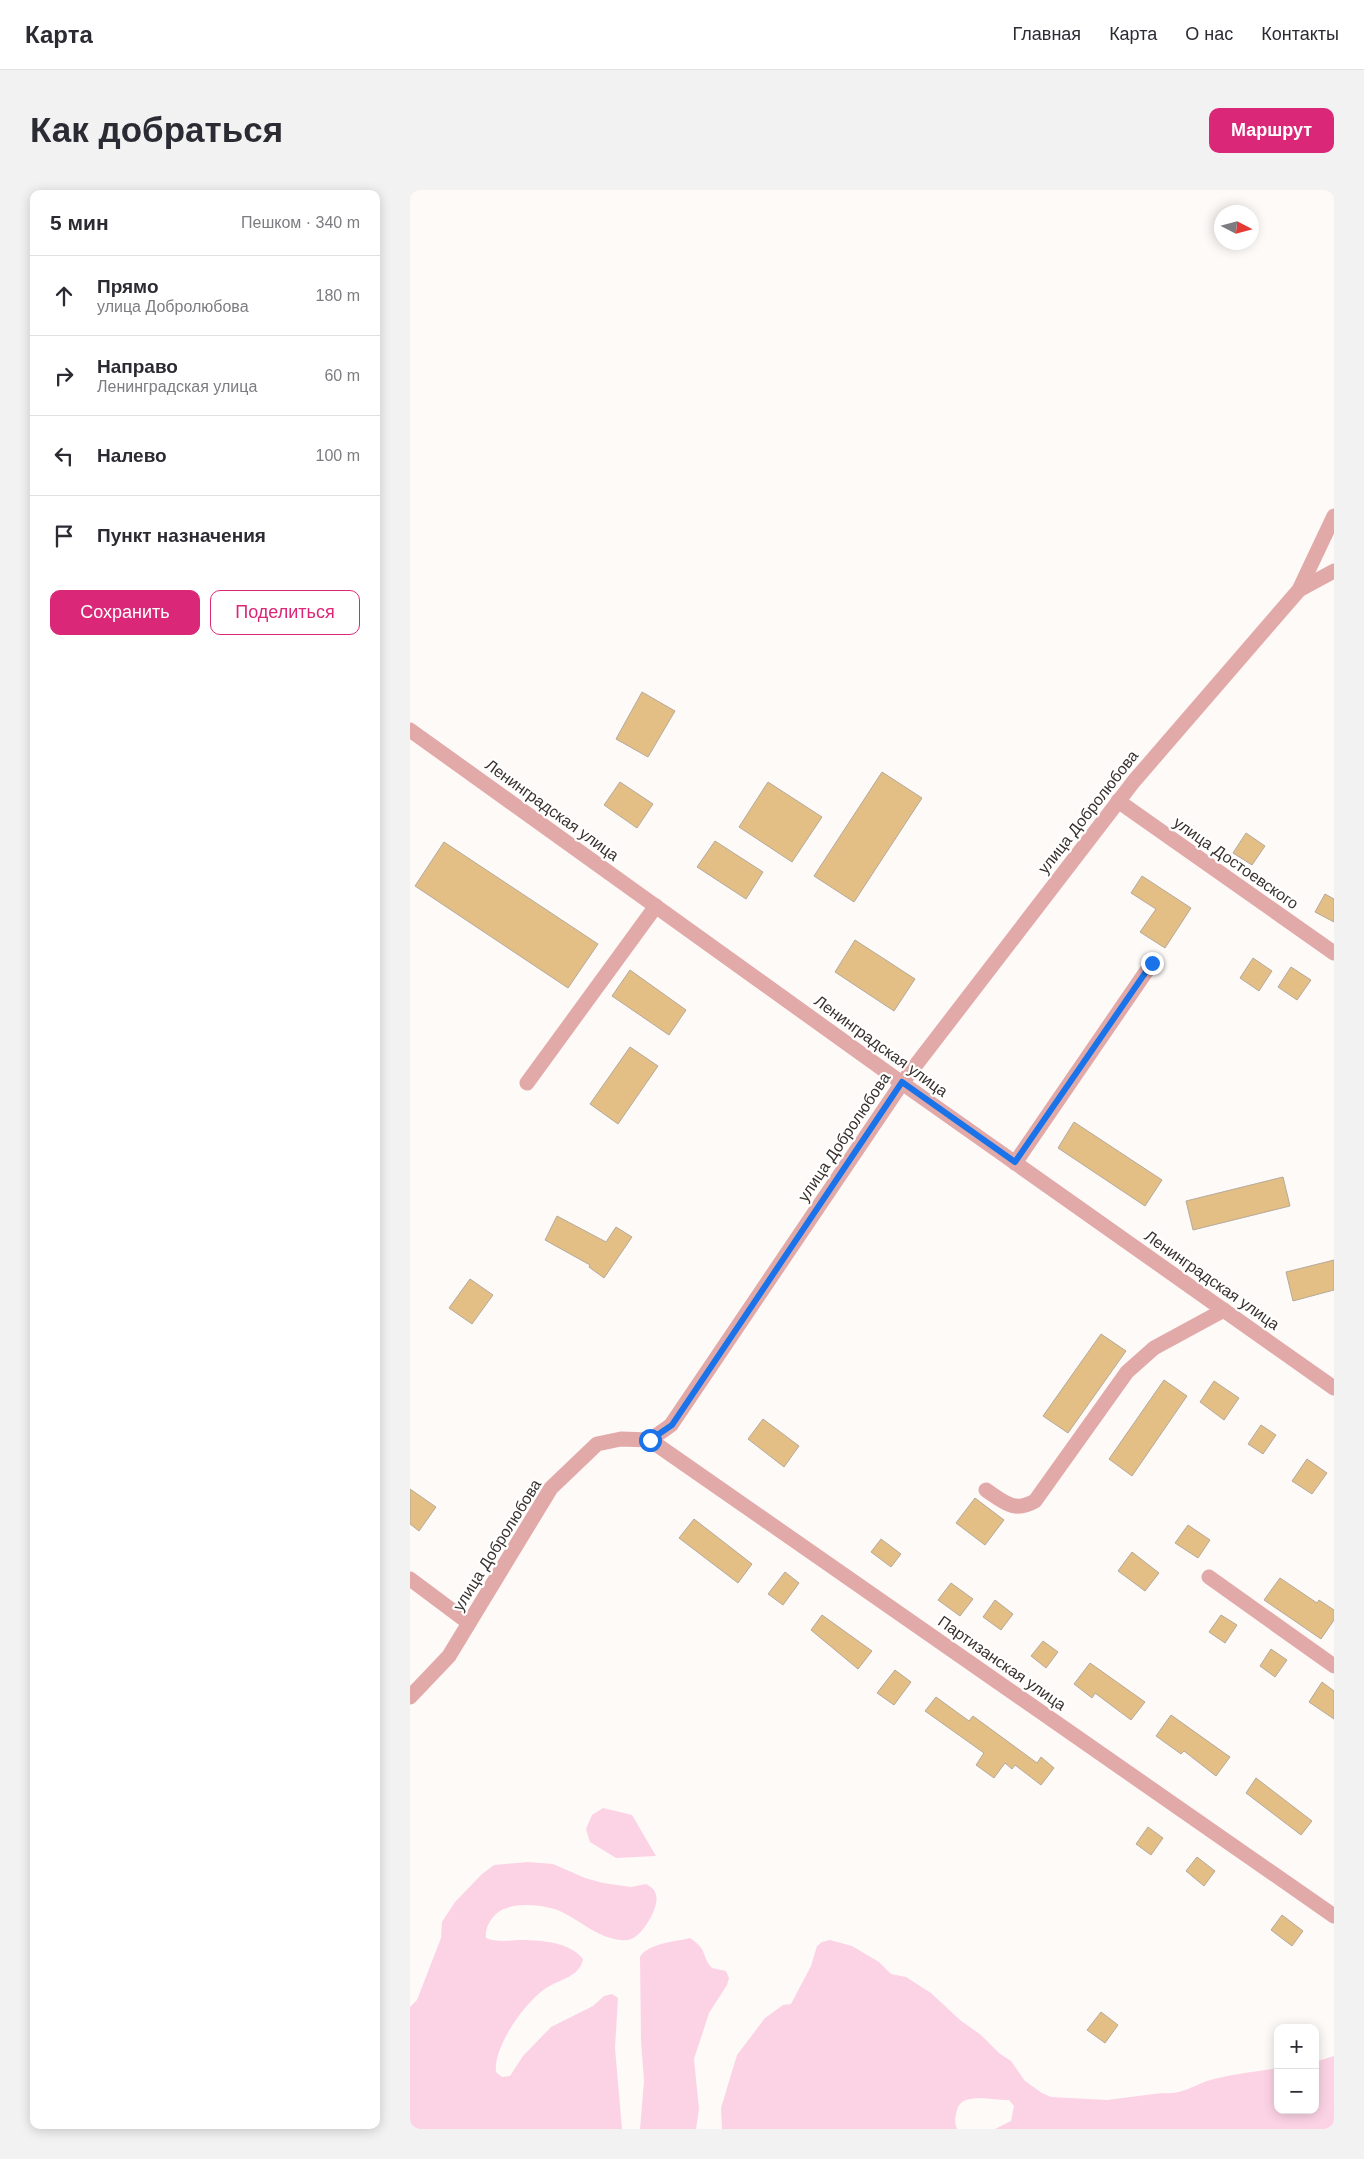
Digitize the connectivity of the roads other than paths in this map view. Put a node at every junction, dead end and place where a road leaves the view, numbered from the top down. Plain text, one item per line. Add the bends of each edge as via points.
1 (1334, 516) edge
2 (1334, 571) edge
3 (1300, 590) junction
4 (410, 730) edge
5 (1118, 801) junction
6 (656, 906) junction
7 (1334, 953) edge
8 (1152, 963) dead end
9 (902, 1082) junction
10 (527, 1083) dead end
11 (1015, 1162) junction
12 (1224, 1310) junction
13 (1334, 1388) edge
14 (650, 1440) junction
15 (986, 1490) dead end
16 (1209, 1577) dead end
17 (410, 1579) edge
18 (469, 1623) junction
19 (1334, 1666) edge
20 (410, 1697) edge
21 (1334, 1916) edge

1 - 3 street, улица Добролюбова
2 - 3 street
3 - 5 street, улица Добролюбова
4 - 6 street, Ленинградская улица
5 - 7 street, улица Достоевского
5 - 9 street, улица Добролюбова
6 - 9 street, Ленинградская улица
6 - 10 street
8 - 11 street
9 - 11 street, Ленинградская улица
9 - 14 street, улица Добролюбова via 672,1425
11 - 12 street, Ленинградская улица
12 - 13 street, Ленинградская улица
12 - 15 street via 1154,1348 1127,1372 1035,1501 1024,1507 1010,1505
14 - 18 street, улица Добролюбова via 621,1439 597,1444 551,1488
14 - 21 street, Партизанская улица
16 - 19 street
17 - 18 street
18 - 20 street, улица Добролюбова via 449,1656

